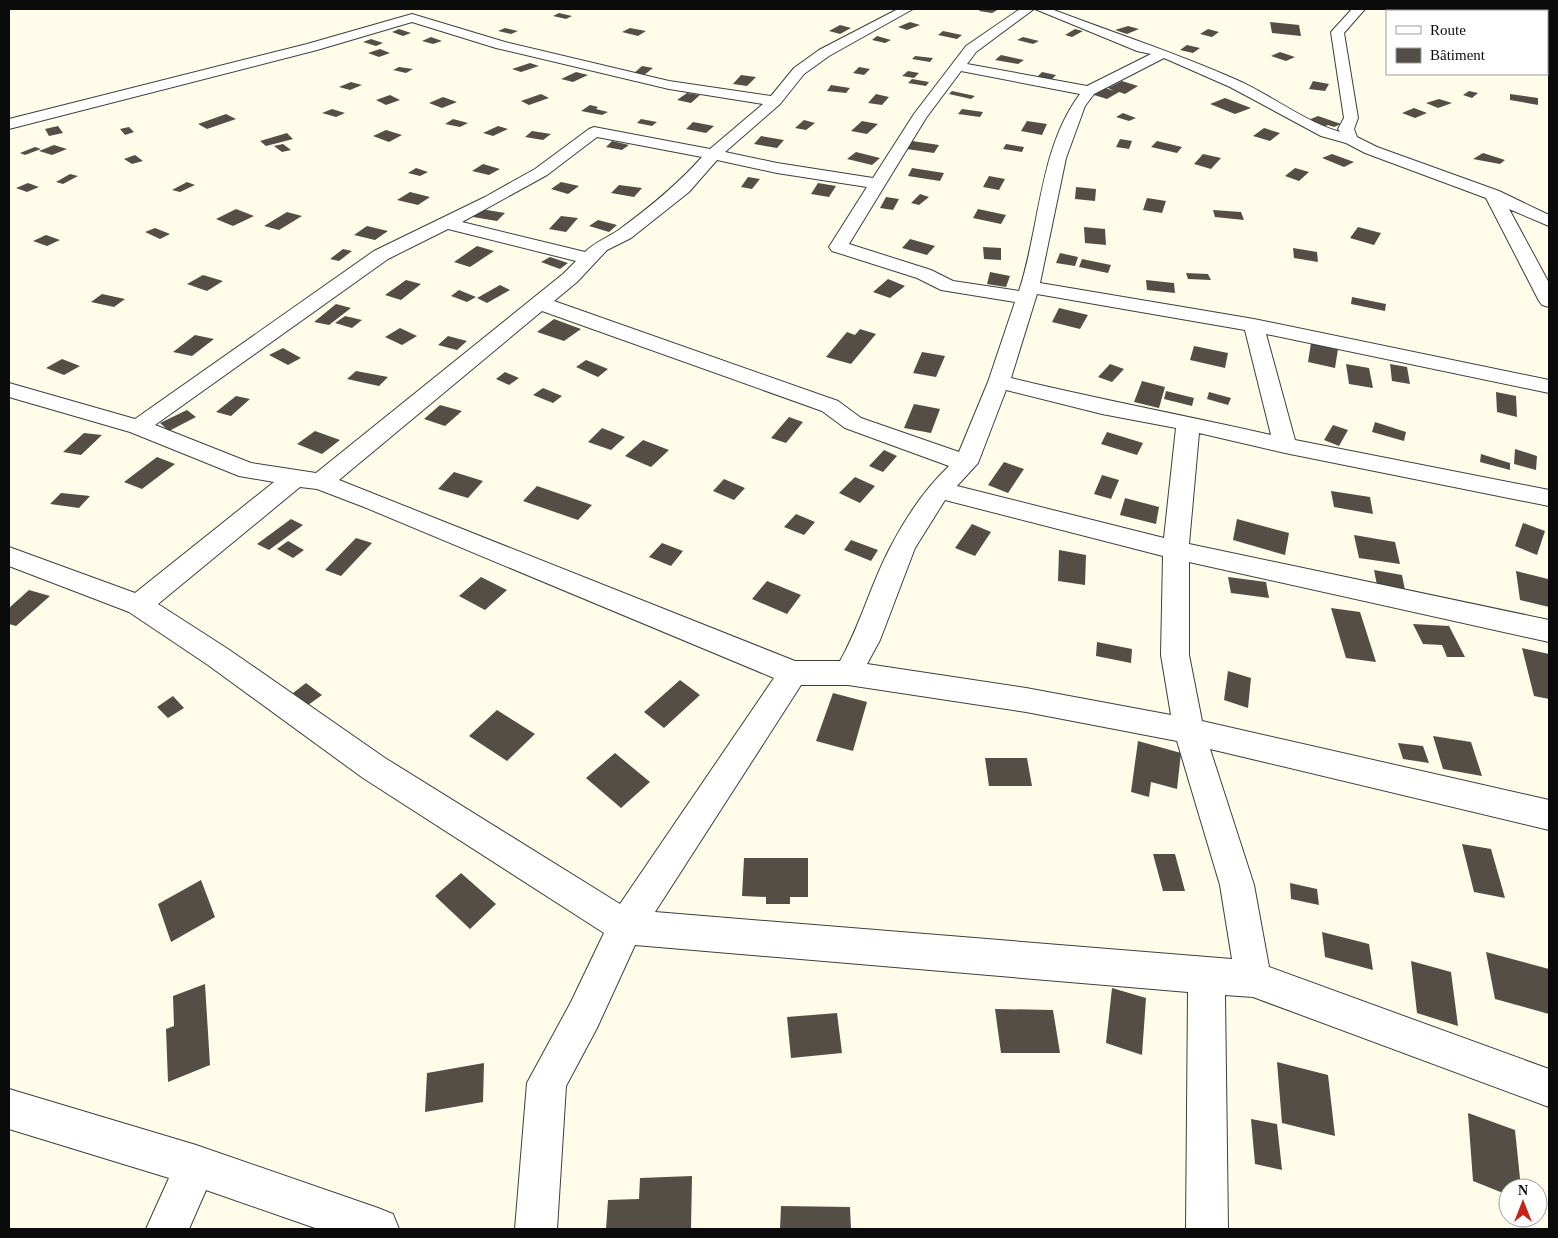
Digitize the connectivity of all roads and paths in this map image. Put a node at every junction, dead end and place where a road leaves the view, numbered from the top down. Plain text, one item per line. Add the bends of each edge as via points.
1 (907, 9) edge
2 (1028, 9) edge
3 (1042, 9) edge
4 (1359, 9) edge
5 (1164, 53) junction
6 (958, 66) junction
7 (1089, 91) junction
8 (775, 101) junction
9 (9, 124) edge
10 (1351, 140) junction
11 (714, 154) junction
12 (876, 183) junction
13 (1494, 195) junction
14 (1549, 221) edge
15 (446, 223) junction
16 (587, 258) junction
17 (1028, 293) junction
18 (1549, 301) edge
19 (540, 303) junction
20 (1254, 325) junction
21 (998, 382) junction
22 (1549, 386) edge
23 (9, 390) edge
24 (1188, 423) junction
25 (138, 427) junction
26 (1285, 446) junction
27 (966, 463) junction
28 (308, 480) junction
29 (939, 490) junction
30 (1549, 498) edge
31 (1176, 550) junction
32 (9, 556) edge
33 (139, 605) junction
34 (1549, 631) edge
35 (793, 673) junction
36 (848, 673) junction
37 (1190, 731) junction
38 (1549, 815) edge
39 (624, 927) junction
40 (1206, 975) junction
41 (1253, 979) junction
42 (1549, 1088) edge
43 (9, 1109) edge
44 (196, 1166) junction
45 (167, 1229) edge
46 (378, 1229) edge
47 (536, 1229) edge
48 (1207, 1229) edge

1 - 8 street via 824,53 799,71
2 - 6 street via 971,49
3 - 5 street via 1142,48
4 - 10 street via 1337,32 1351,118 1346,129
5 - 7 street
5 - 10 street via 1235,84 1326,133
6 - 7 street
6 - 12 street via 919,117
7 - 17 street via 1078,106 1058,158
8 - 9 street via 669,85 501,44 412,18 312,47
8 - 11 street
10 - 13 street
11 - 12 street via 776,168
11 - 15 street via 594,132 541,172
11 - 16 street via 676,194 625,234 600,246
12 - 17 street via 838,248 924,274 948,286
13 - 14 street
13 - 18 street
15 - 16 street
15 - 25 street via 381,255
16 - 19 street via 570,278
17 - 20 street
17 - 21 street
19 - 27 street via 830,406 853,423
19 - 28 street
20 - 22 street
20 - 26 street
21 - 24 street via 1102,407
21 - 27 street
23 - 25 street
24 - 26 street
24 - 31 street
25 - 28 street via 247,470
26 - 30 street
27 - 29 street
28 - 33 street
28 - 35 street via 382,505
29 - 31 street
29 - 36 street via 903,546 866,640
31 - 34 street
31 - 37 street via 1175,655
32 - 33 street
33 - 39 street via 218,656 374,768
35 - 36 street
35 - 39 street
36 - 37 street via 1026,700
37 - 38 street
37 - 41 street via 1237,885
39 - 40 street
39 - 47 street via 584,1015 547,1083
40 - 41 street
40 - 48 street
41 - 42 street
43 - 44 street
44 - 45 street
44 - 46 street

